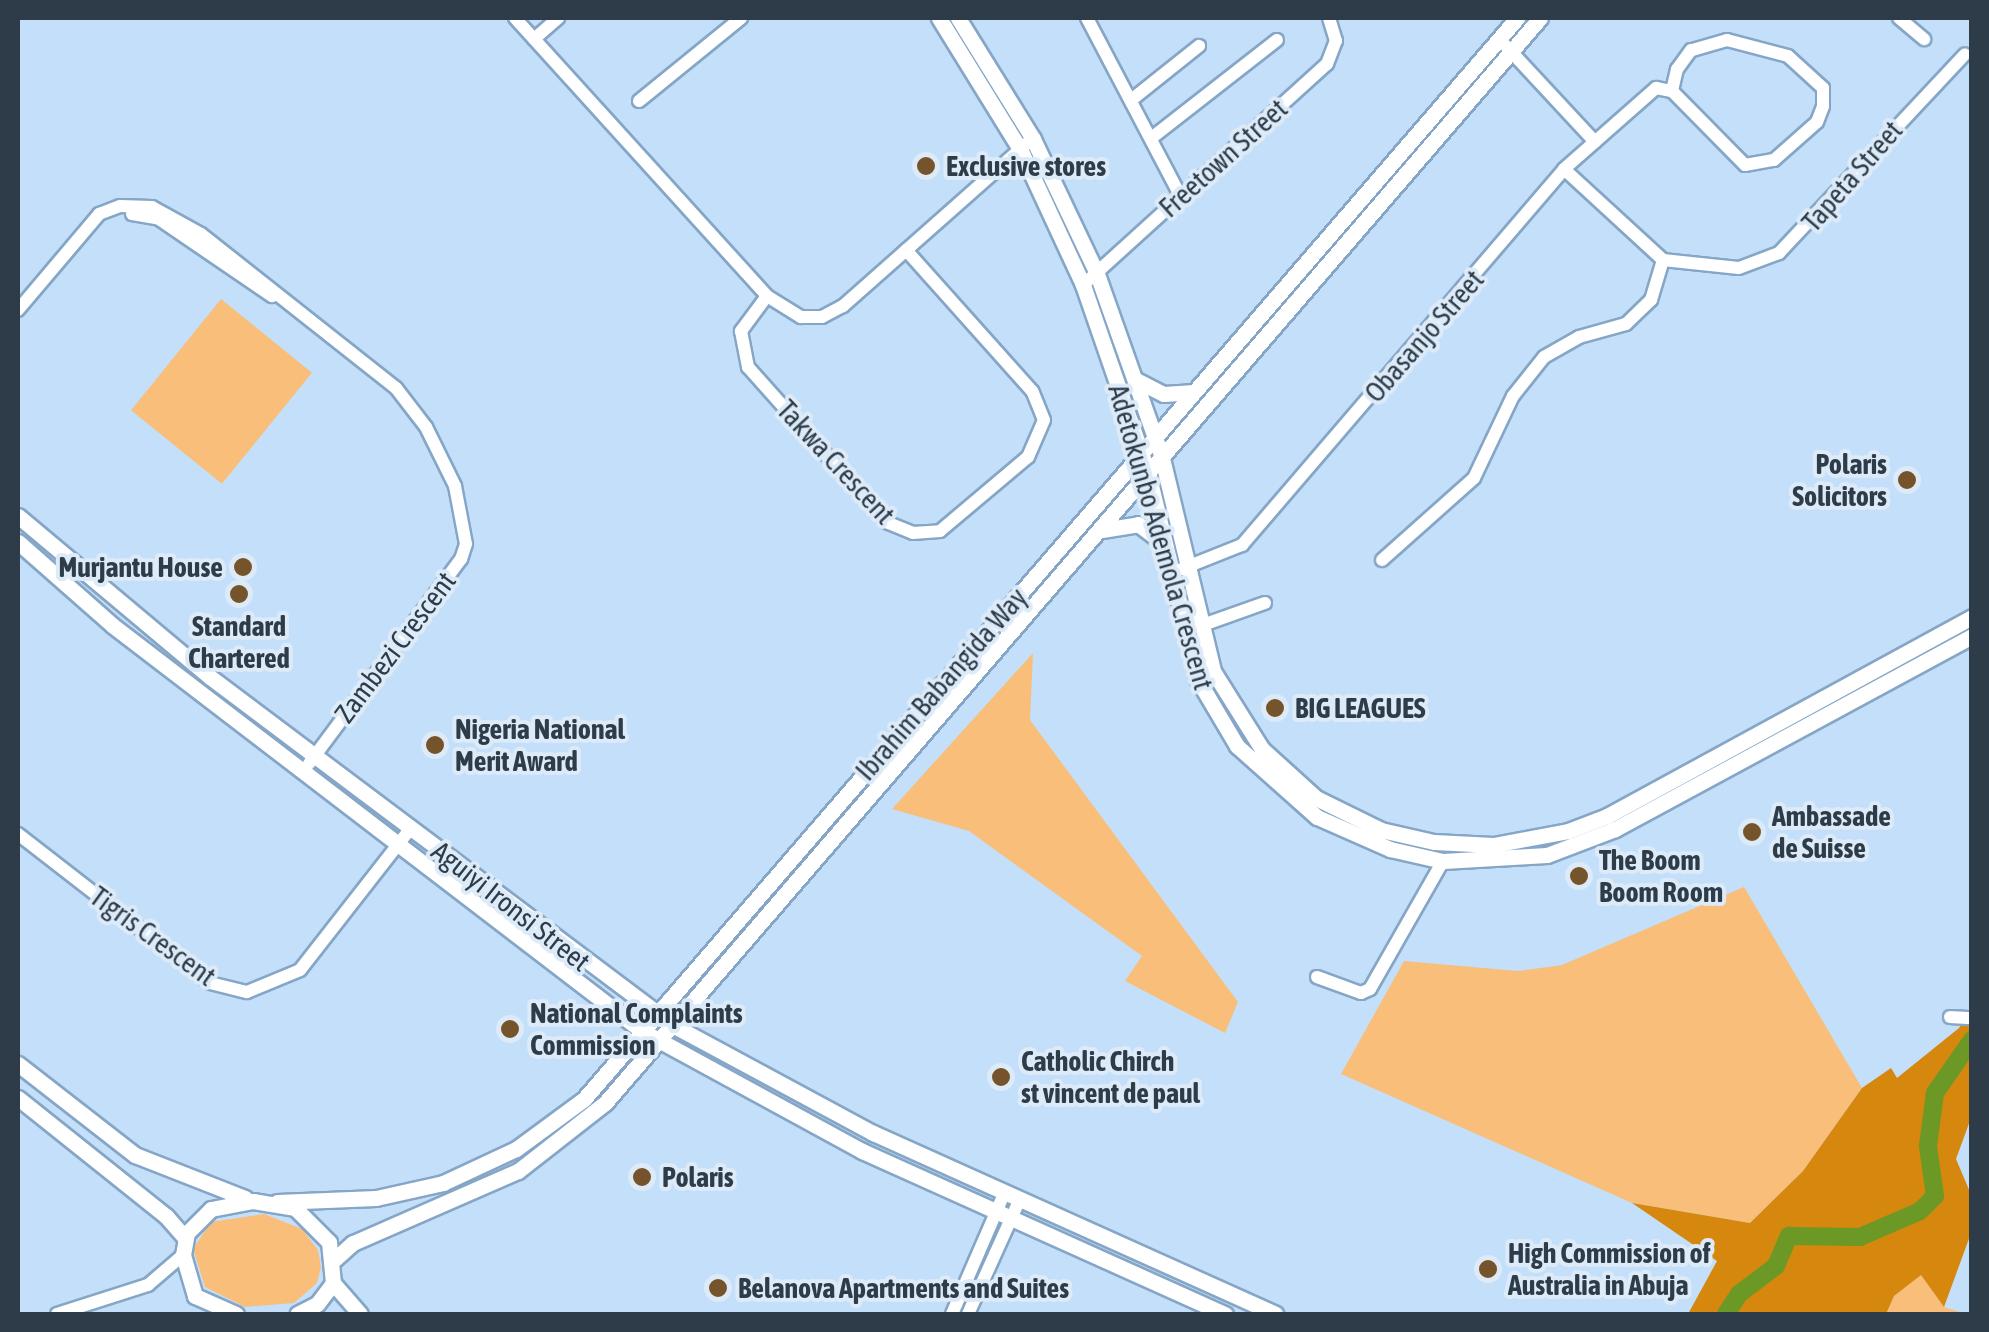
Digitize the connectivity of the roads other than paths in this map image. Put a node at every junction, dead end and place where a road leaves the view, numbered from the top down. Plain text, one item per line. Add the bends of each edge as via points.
1 (515, 18) edge
2 (558, 18) edge
3 (712, 18) edge
4 (741, 18) edge
5 (938, 18) edge
6 (958, 18) edge
7 (1088, 18) edge
8 (1329, 18) edge
9 (1517, 18) edge
10 (1540, 18) edge
11 (1898, 18) edge
12 (724, 32) junction
13 (1499, 38) junction
14 (534, 39) junction
15 (1924, 39) dead end
16 (1278, 40) dead end
17 (1200, 46) dead end
18 (1511, 53) junction
19 (1965, 54) dead end
20 (1672, 91) junction
21 (1135, 97) junction
22 (639, 101) dead end
23 (1154, 136) junction
24 (1594, 142) junction
25 (1027, 144) junction
26 (1564, 169) junction
27 (1180, 195) junction
28 (906, 250) junction
29 (1662, 260) junction
30 (1098, 274) junction
31 (1083, 285) junction
32 (767, 296) junction
33 (18, 310) edge
34 (1136, 380) junction
35 (1194, 392) junction
36 (1156, 436) junction
37 (1141, 452) junction
38 (1162, 458) junction
39 (1148, 473) junction
40 (18, 517) edge
41 (1098, 532) junction
42 (18, 542) edge
43 (1162, 542) junction
44 (1382, 560) dead end
45 (1186, 569) junction
46 (1168, 574) junction
47 (1264, 604) dead end
48 (1972, 617) edge
49 (1200, 626) junction
50 (1972, 636) edge
51 (317, 754) junction
52 (304, 770) junction
53 (412, 828) junction
54 (18, 834) edge
55 (400, 843) junction
56 (1443, 862) junction
57 (1317, 976) dead end
58 (657, 1014) junction
59 (1950, 1017) dead end
60 (1972, 1018) edge
61 (676, 1026) junction
62 (642, 1032) junction
63 (660, 1044) junction
64 (18, 1064) edge
65 (18, 1098) edge
66 (1012, 1197) junction
67 (253, 1202) junction
68 (277, 1202) junction
69 (1003, 1217) junction
70 (184, 1246) junction
71 (335, 1258) junction
72 (333, 1283) junction
73 (58, 1314) edge
74 (236, 1314) edge
75 (297, 1314) edge
76 (360, 1314) edge
77 (952, 1314) edge
78 (968, 1314) edge
79 (1225, 1314) edge
80 (1275, 1314) edge

1 - 14 street
2 - 14 street
3 - 12 street
4 - 12 street
5 - 25 main road, Adetokunbo Ademola Crescent
6 - 25 main road, Adetokunbo Ademola Crescent
7 - 21 street
8 - 27 street, Freetown Street via 1336,41 1326,64
9 - 13 main road, Ibrahim Babangida Way
10 - 18 main road, Ibrahim Babangida Way
11 - 15 street
12 - 22 street
13 - 18 street
13 - 35 main road, Ibrahim Babangida Way
14 - 32 street
16 - 23 street
17 - 21 street
18 - 24 street
18 - 38 main road, Ibrahim Babangida Way
19 - 29 street, Tapeta Street via 1779,254 1739,268
20 - 20 street via 1677,68 1692,50 1727,40 1788,56 1823,88 1823,106 1818,122 1759,166 1745,164
20 - 24 street, Obasanjo Street via 1656,88
21 - 23 street
23 - 27 street
24 - 26 street, Obasanjo Street
25 - 28 street
25 - 30 main road, Adetokunbo Ademola Crescent
25 - 31 main road, Adetokunbo Ademola Crescent
26 - 29 street
26 - 45 street, Obasanjo Street via 1242,545
27 - 30 street, Freetown Street
28 - 32 street via 822,317 790,314
28 - 32 street, Takwa Crescent via 1032,391 1044,420 1028,457 940,530 913,533 886,522 748,367 741,331
29 - 44 street via 1642,314 1544,357 1513,396 1474,478
30 - 31 street, Freetown Street
30 - 34 main road, Adetokunbo Ademola Crescent
31 - 37 main road, Adetokunbo Ademola Crescent
33 - 51 street, Zambezi Crescent via 92,220 120,206 166,213 396,388 437,446 464,518 461,558
34 - 35 main road via 1164,394
34 - 36 main road, Adetokunbo Ademola Crescent
35 - 36 main road, Ibrahim Babangida Way
36 - 37 main road, Ibrahim Babangida Way
36 - 38 main road, Adetokunbo Ademola Crescent
37 - 39 main road, Adetokunbo Ademola Crescent
37 - 58 main road, Ibrahim Babangida Way
38 - 39 main road, Ibrahim Babangida Way
38 - 45 main road, Adetokunbo Ademola Crescent
39 - 41 main road, Ibrahim Babangida Way
39 - 43 main road, Adetokunbo Ademola Crescent
40 - 51 main road, Aguiyi Ironsi Street via 140,622
41 - 43 main road via 1138,524
41 - 61 main road, Ibrahim Babangida Way
42 - 52 main road, Aguiyi Ironsi Street via 112,625
43 - 46 main road, Adetokunbo Ademola Crescent
45 - 46 street, Obasanjo Street
45 - 49 main road, Adetokunbo Ademola Crescent
46 - 56 main road, Adetokunbo Ademola Crescent via 1198,680 1257,768 1341,830
47 - 49 street
48 - 49 main road, Adetokunbo Ademola Crescent via 1607,816 1540,838 1465,846 1382,830 1300,787 1236,715
50 - 56 main road, Adetokunbo Ademola Crescent via 1594,838 1522,859
51 - 52 street, Zambezi Crescent
51 - 53 main road, Aguiyi Ironsi Street
52 - 55 main road, Aguiyi Ironsi Street
53 - 55 street, Tigris Crescent
53 - 58 main road, Aguiyi Ironsi Street
54 - 55 street, Tigris Crescent via 210,983 247,992 300,970
55 - 62 main road, Aguiyi Ironsi Street
56 - 57 street via 1370,988 1360,993
58 - 61 main road, Aguiyi Ironsi Street
58 - 62 main road, Ibrahim Babangida Way
59 - 60 street
61 - 63 main road, Ibrahim Babangida Way
61 - 66 main road, Aguiyi Ironsi Street via 819,1107
62 - 63 main road, Aguiyi Ironsi Street
62 - 68 main road, Ibrahim Babangida Way via 584,1098 487,1166 399,1195
63 - 69 main road, Aguiyi Ironsi Street
63 - 71 main road, Ibrahim Babangida Way via 549,1151 487,1188 353,1243
64 - 67 main road via 135,1156
65 - 70 main road via 166,1216
66 - 69 street
66 - 80 main road, Aguiyi Ironsi Street
67 - 68 main road, Ibrahim Babangida Way
67 - 70 main road via 211,1209
68 - 71 main road via 308,1218
69 - 77 street
69 - 78 street
69 - 79 main road, Aguiyi Ironsi Street
70 - 73 street via 148,1285
70 - 74 main road via 195,1296
71 - 72 main road
72 - 75 main road via 317,1304
72 - 76 main road

